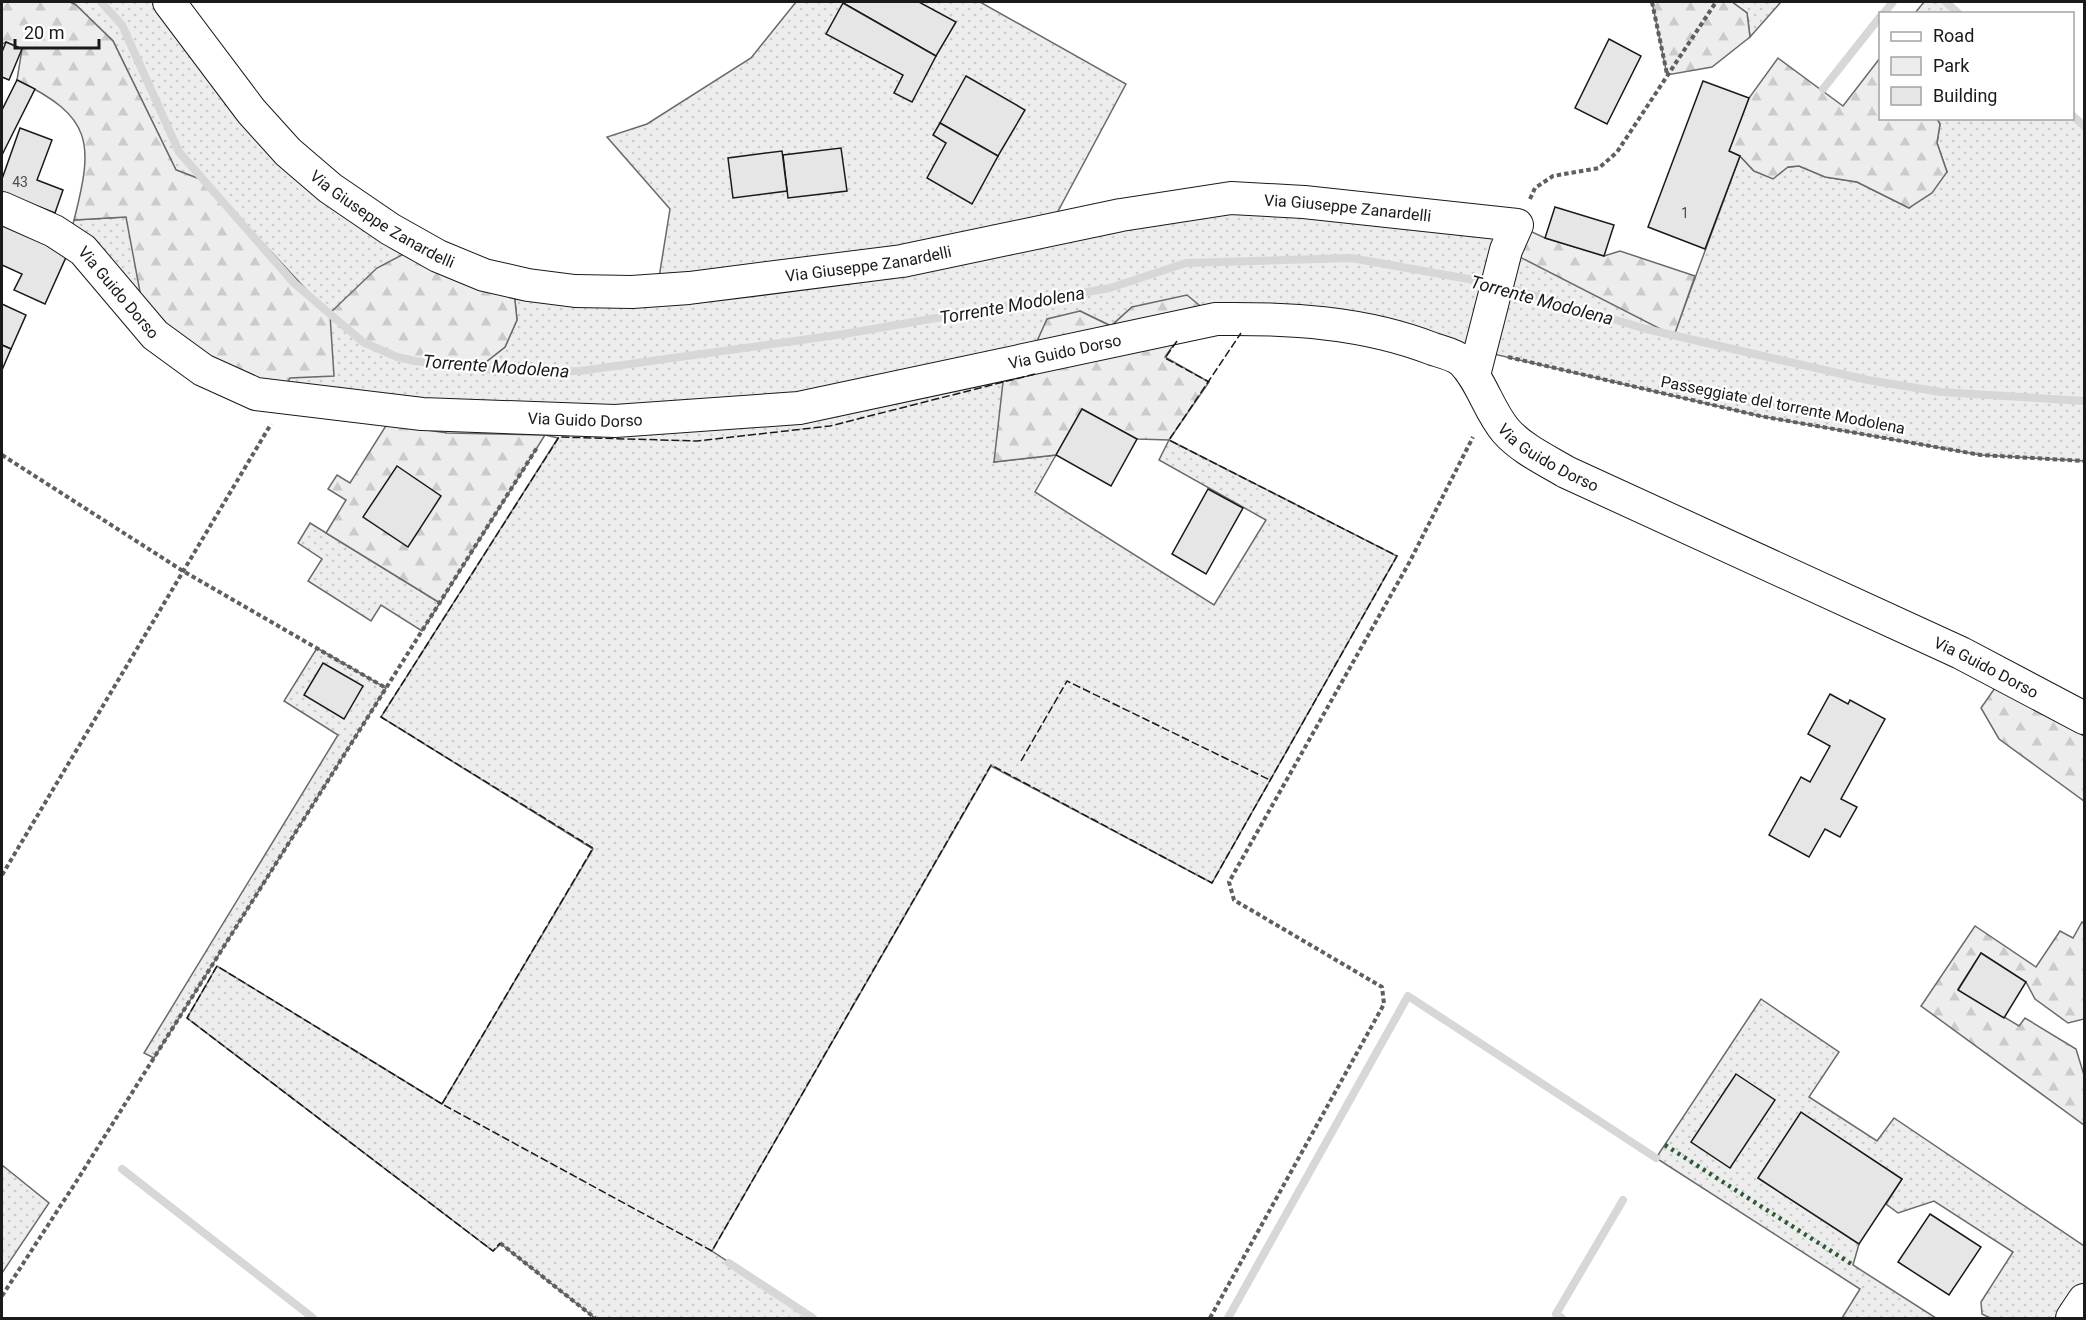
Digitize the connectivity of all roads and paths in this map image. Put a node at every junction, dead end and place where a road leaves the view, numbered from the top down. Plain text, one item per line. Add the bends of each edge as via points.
1 (169, 2) edge
2 (1652, 2) edge
3 (1716, 2) edge
4 (1667, 75) junction
5 (2, 208) edge
6 (1512, 237) junction
7 (1482, 366) junction
8 (286, 398) junction
9 (555, 419) junction
10 (2, 455) edge
11 (2085, 462) edge
12 (183, 571) junction
13 (386, 688) junction
14 (2085, 718) edge
15 (2, 875) edge
16 (501, 1243) dead end
17 (2, 1296) edge
18 (2085, 1300) edge
19 (595, 1318) edge
20 (1210, 1318) edge
21 (2072, 1318) edge

1 - 6 street, Via Giuseppe Zanardelli via 251,111 288,152 330,188 438,256 484,275 528,285 575,291 689,288 902,261 1121,216 1231,198 1304,202
2 - 4 path
3 - 4 path
4 - 6 path via 1617,152 1599,168 1553,176 1535,188
5 - 8 street, Via Guido Dorso via 83,250 155,335 203,370 256,394
6 - 7 street
7 - 9 street, Via Guido Dorso via 1378,331 1298,320 1216,319 799,408 615,421
7 - 11 path, Passeggiate del torrente Modolena via 1981,455
7 - 14 street, Via Guido Dorso via 1506,430 1566,472 1961,653
7 - 20 path via 1471,442 1409,563 1229,882 1234,900 1382,987 1384,1004
8 - 9 street, Via Guido Dorso via 422,414
8 - 12 path
9 - 13 path
10 - 12 path
12 - 13 path
12 - 15 path
13 - 17 path
16 - 19 path
18 - 21 street

